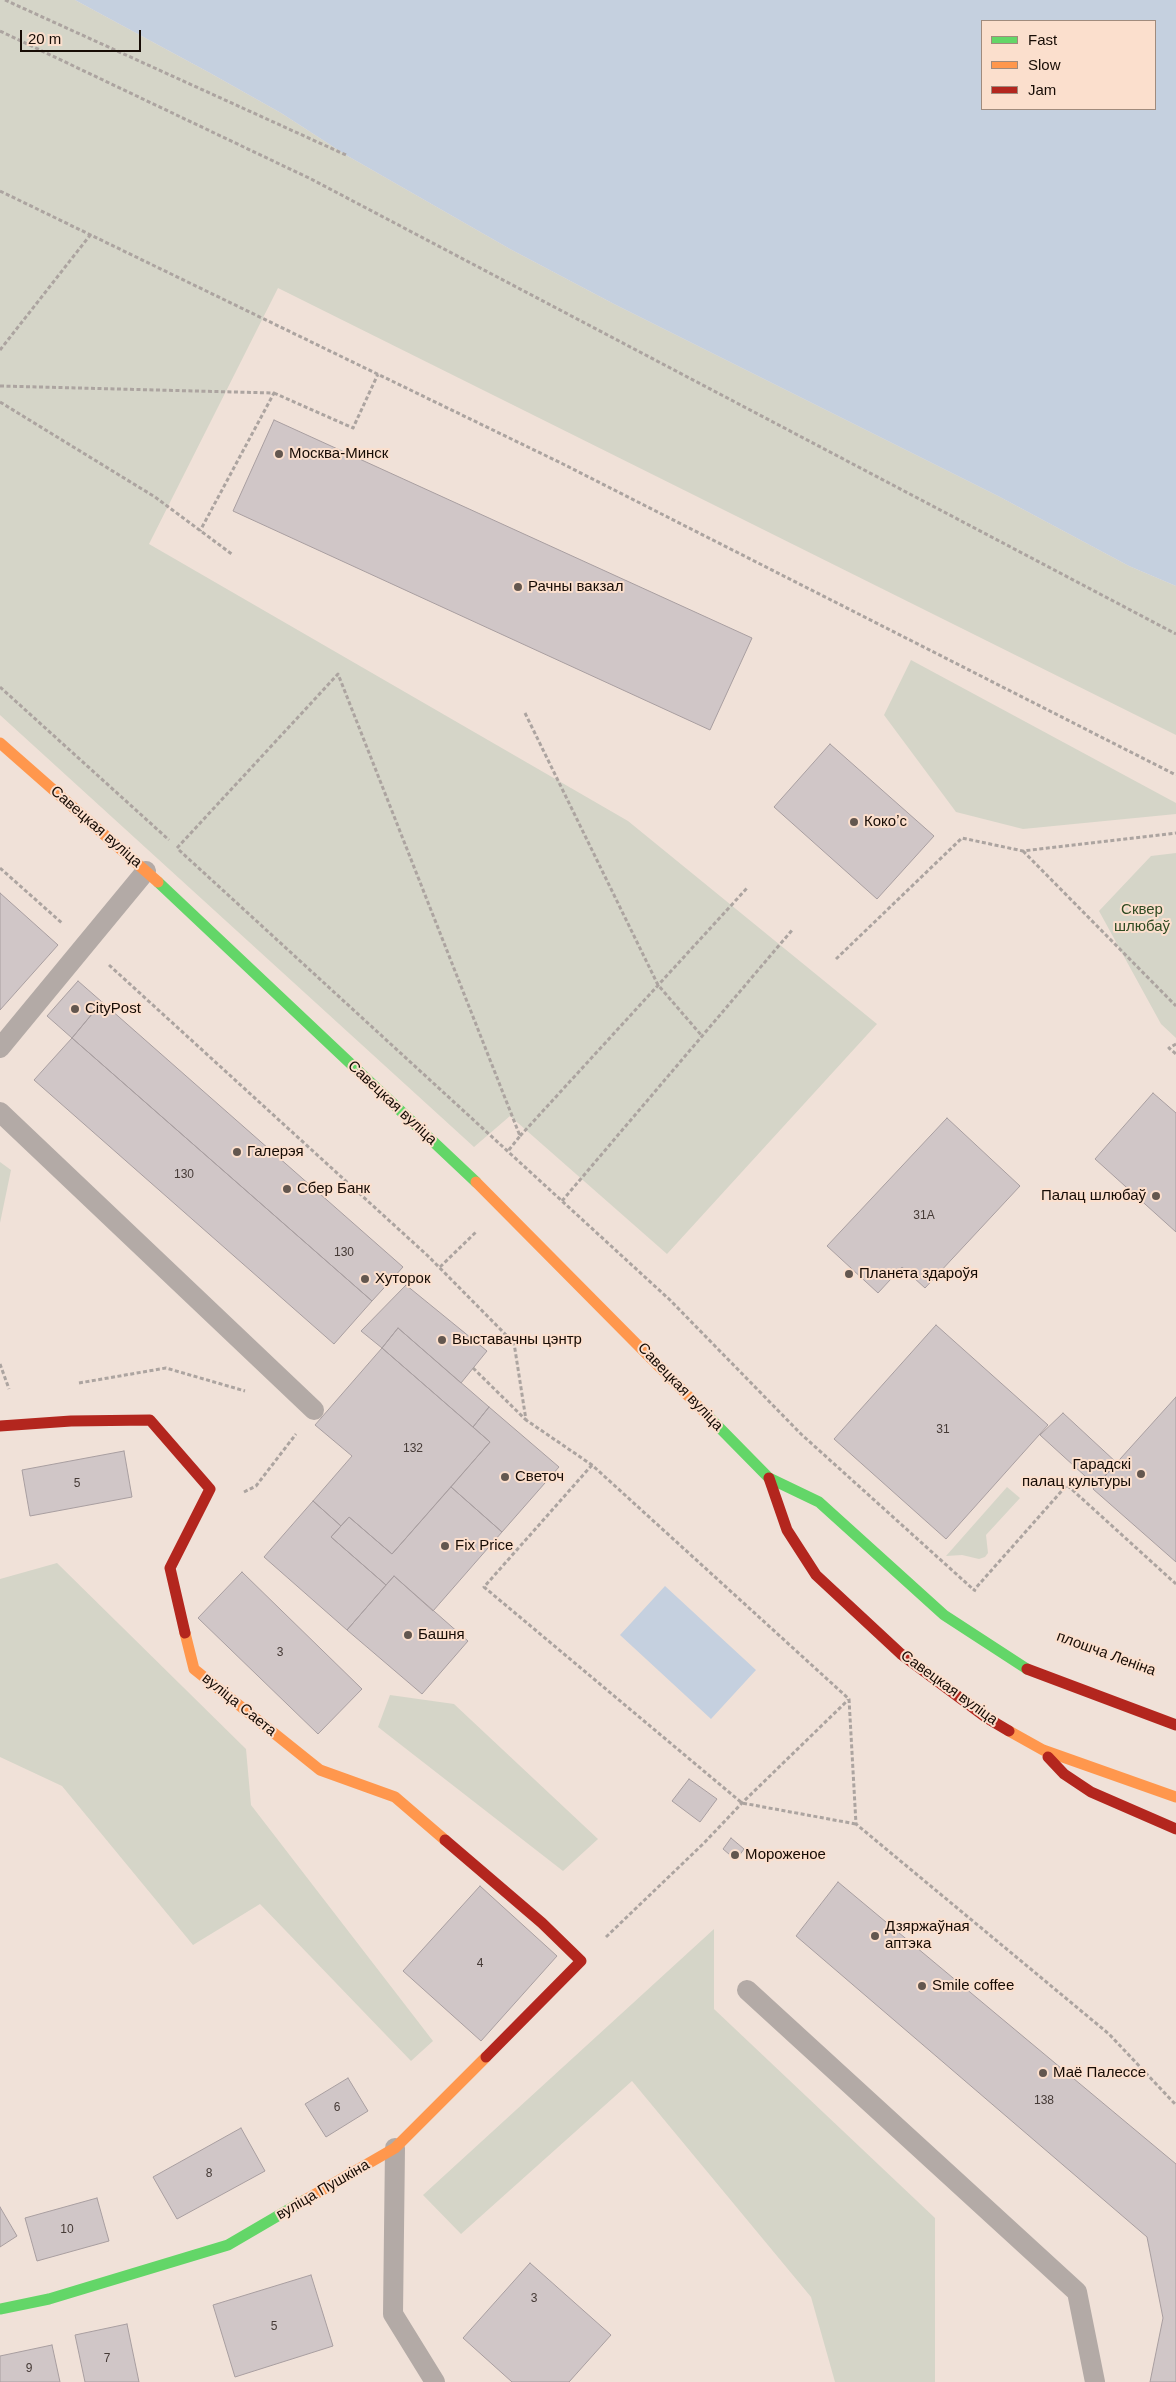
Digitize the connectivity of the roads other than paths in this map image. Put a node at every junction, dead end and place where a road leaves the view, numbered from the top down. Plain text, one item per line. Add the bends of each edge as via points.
1 (0, 743) edge
2 (146, 871) junction
3 (0, 1048) edge
4 (0, 1112) edge
5 (314, 1410) road end
6 (0, 1426) edge
7 (769, 1478) junction
8 (1176, 1725) edge
9 (1043, 1750) junction
10 (1176, 1797) edge
11 (1176, 1829) edge
12 (580, 1961) joint
13 (747, 1990) dead end
14 (396, 2148) junction
15 (0, 2309) edge
16 (435, 2382) edge
17 (1095, 2382) edge

1 - 2 main road, Савецкая вуліца
2 - 3 lane
2 - 7 main road, Савецкая вуліца via 503,1207
4 - 5 lane
6 - 12 main road, вуліца Саета via 150,1420 210,1489 170,1568 194,1668 320,1770 395,1797 542,1923
7 - 8 main road, Савецкая вуліца via 819,1502 944,1615 1026,1669
7 - 9 main road, Савецкая вуліца via 787,1530 816,1575 901,1654 987,1718
9 - 10 main road, Савецкая вуліца
9 - 11 main road via 1064,1774 1091,1792
12 - 14 main road, вуліца Пушкіна
13 - 17 lane via 1077,2292
14 - 15 main road, вуліца Пушкіна via 228,2245 49,2299
14 - 16 lane via 393,2314

